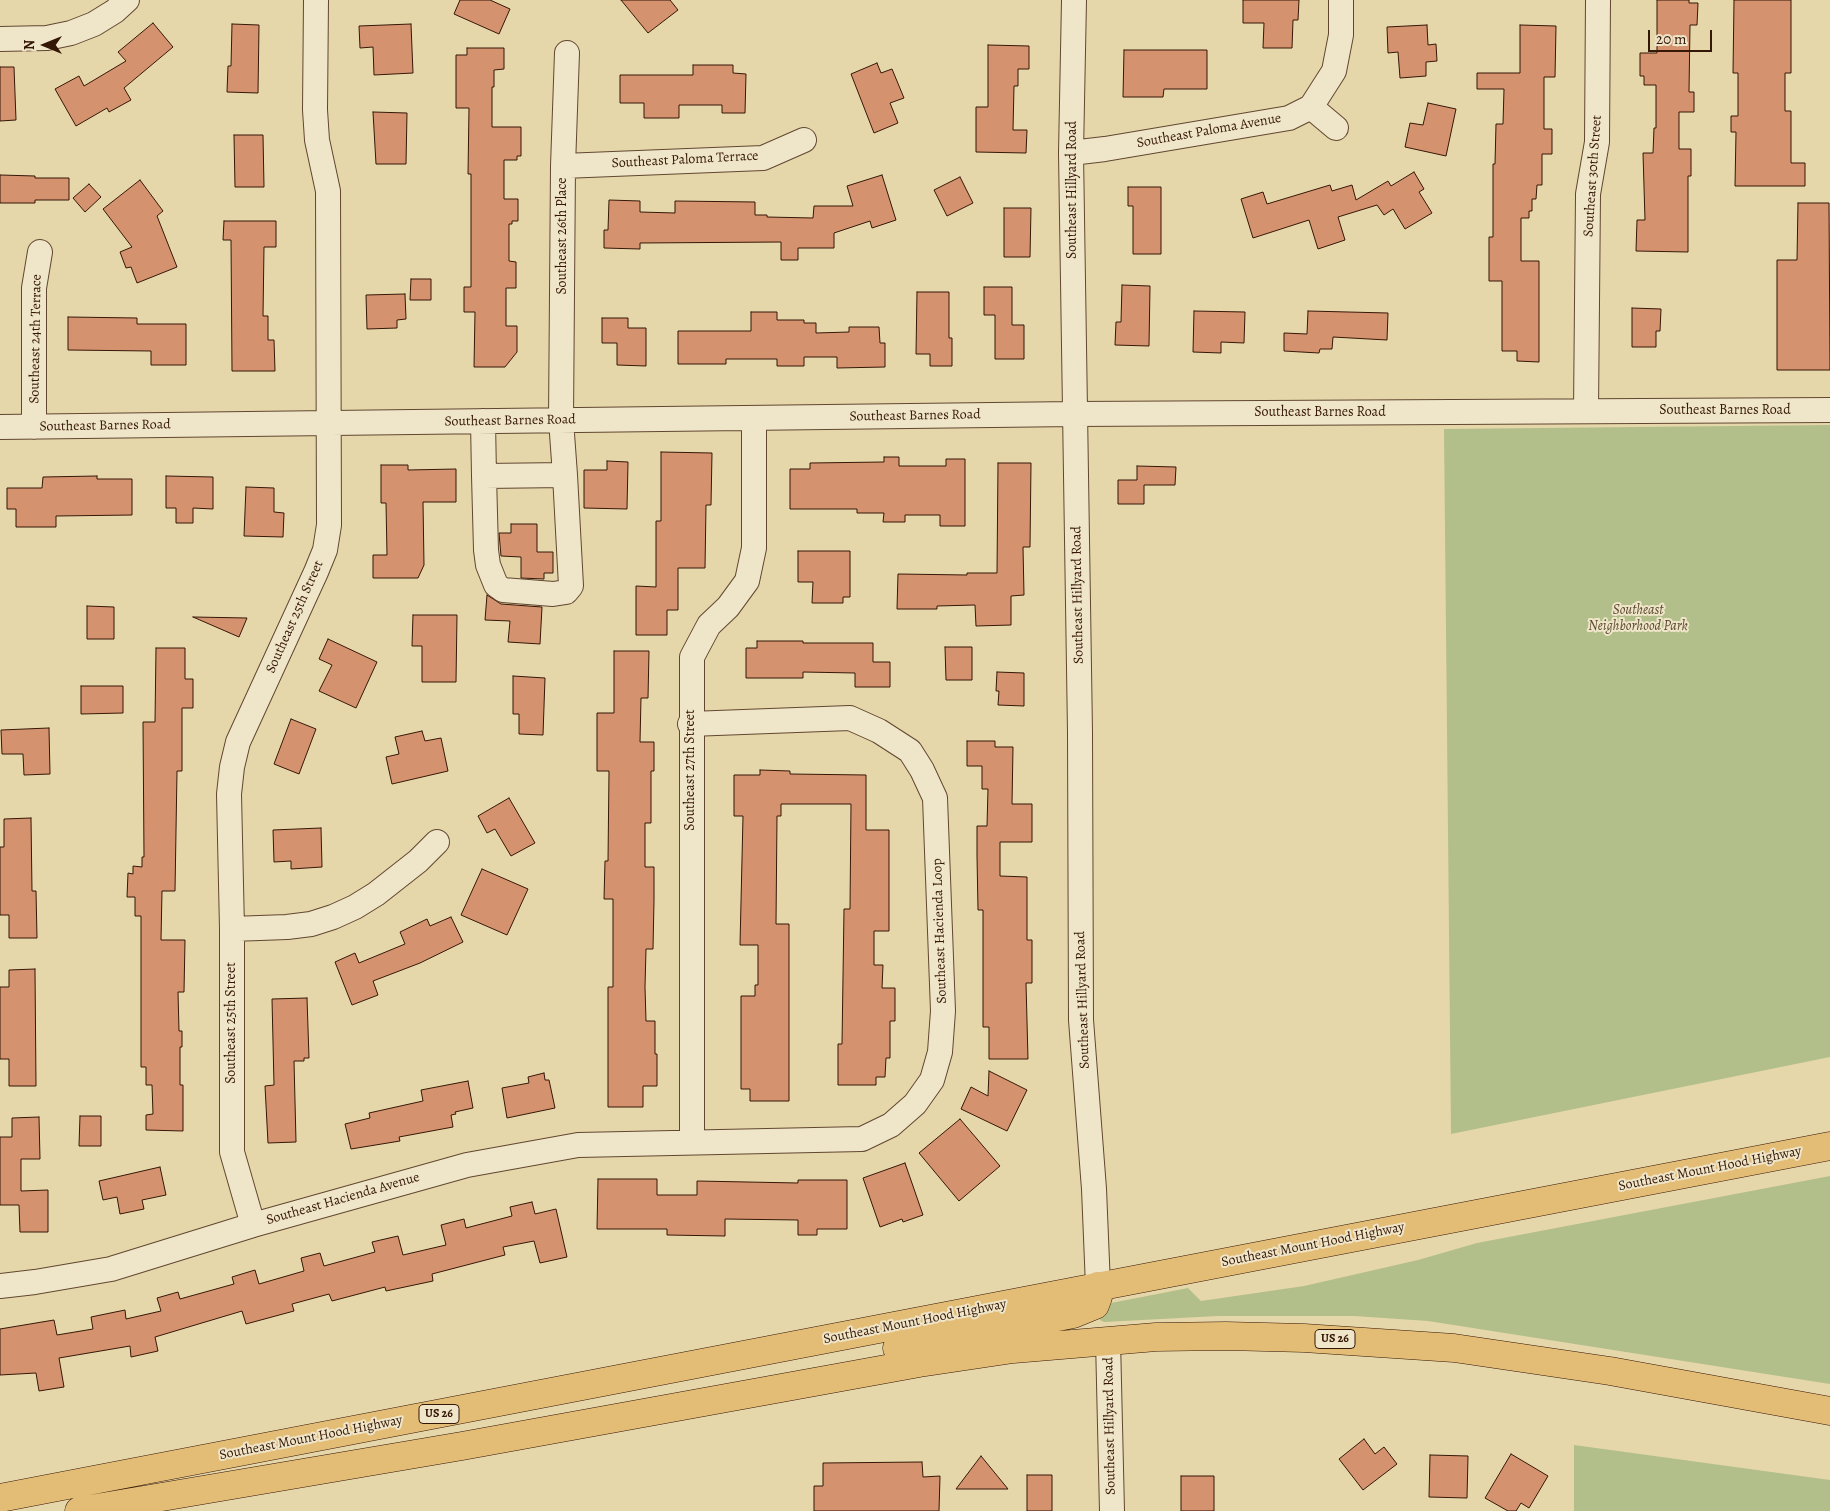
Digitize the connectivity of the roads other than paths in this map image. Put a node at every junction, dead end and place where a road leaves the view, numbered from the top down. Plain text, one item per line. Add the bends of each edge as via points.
1 (127, 0) edge
2 (316, 0) edge
3 (1074, 0) edge
4 (1341, 0) edge
5 (1598, 0) edge
6 (0, 39) edge
7 (567, 53) dead end
8 (1311, 107) junction
9 (1336, 128) dead end
10 (804, 140) dead end
11 (1072, 153) junction
12 (563, 166) junction
13 (40, 252) dead end
14 (1830, 410) edge
15 (1586, 411) junction
16 (1075, 414) junction
17 (754, 418) junction
18 (561, 420) junction
19 (483, 421) junction
20 (328, 423) junction
21 (0, 427) edge
22 (34, 427) junction
23 (565, 475) junction
24 (484, 476) junction
25 (690, 724) junction
26 (437, 842) dead end
27 (232, 929) junction
28 (692, 1142) junction
29 (1830, 1146) edge
30 (254, 1225) junction
31 (0, 1286) edge
32 (1098, 1286) junction
33 (1108, 1340) junction
34 (838, 1378) junction
35 (1830, 1411) edge
36 (0, 1498) edge
37 (79, 1511) edge
38 (1112, 1511) edge

1 - 6 street via 94,24 71,33 47,38
2 - 20 street, Southeast 25th Street via 315,110 317,140 328,191
3 - 11 street, Southeast Hillyard Road
4 - 8 street via 1341,34 1334,71
5 - 15 street, Southeast 30th Street via 1597,142 1588,194
7 - 12 street, Southeast 26th Place
8 - 9 street
8 - 11 street, Southeast Paloma Avenue via 1289,118
10 - 12 street, Southeast Paloma Terrace via 763,158
11 - 16 street, Southeast Hillyard Road
12 - 18 street, Southeast 26th Place
13 - 22 street, Southeast 24th Terrace via 34,288
14 - 15 street, Southeast Barnes Road
15 - 16 street, Southeast Barnes Road
16 - 17 street, Southeast Barnes Road
16 - 32 street, Southeast Hillyard Road via 1081,1020
17 - 18 street, Southeast Barnes Road
17 - 25 street, Southeast 27th Street via 754,548 747,581 710,625 692,657
18 - 19 street, Southeast Barnes Road
18 - 23 street, Southeast 26th Place
19 - 20 street, Southeast Barnes Road
19 - 24 street
20 - 22 street, Southeast Barnes Road
20 - 27 street, Southeast 25th Street via 329,525 325,550 238,742 232,768 229,794
21 - 22 street, Southeast Barnes Road
23 - 24 street
23 - 24 street, Southeast 26th Place via 571,586 566,592 553,594 503,590 496,584 488,566 486,550
25 - 28 street, Southeast 27th Street
25 - 28 street, Southeast Hacienda Loop via 850,718 879,731 910,751 935,798 943,1011 940,1052 932,1080 915,1104 891,1125 862,1139
26 - 27 street via 376,894 333,918 287,927
27 - 30 street, Southeast 25th Street via 232,1152
28 - 30 street, Southeast Hacienda Avenue via 578,1145 467,1165
29 - 32 highway, Southeast Mount Hood Highway / US 26
30 - 31 street, Southeast Hacienda Avenue via 111,1269
32 - 34 highway via 1095,1305 1087,1310 884,1351
32 - 36 highway, Southeast Mount Hood Highway / US 26
33 - 34 highway, US 26 via 1013,1349
33 - 35 highway, US 26 via 1226,1336 1334,1339 1454,1348 1610,1371
33 - 38 street, Southeast Hillyard Road
34 - 37 highway, US 26 via 500,1440

